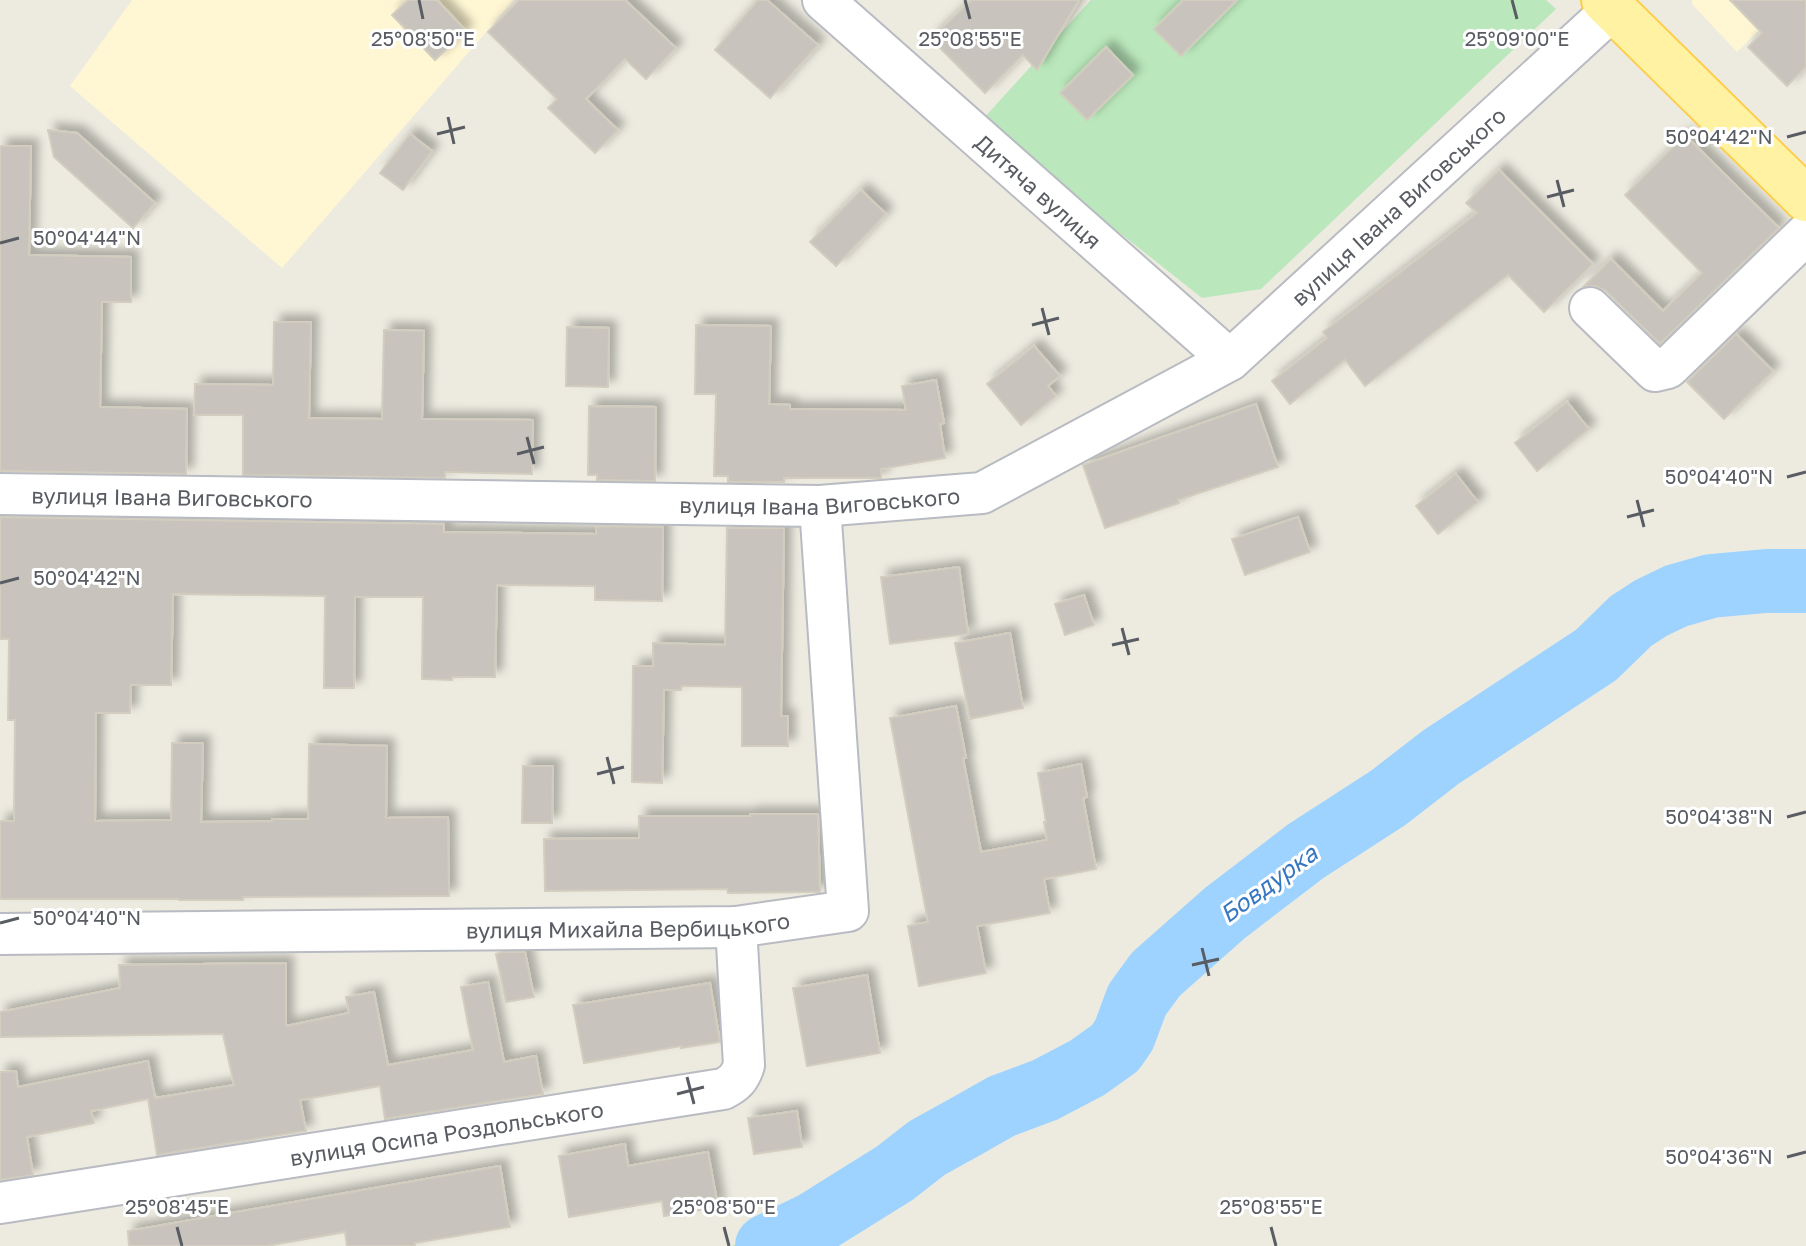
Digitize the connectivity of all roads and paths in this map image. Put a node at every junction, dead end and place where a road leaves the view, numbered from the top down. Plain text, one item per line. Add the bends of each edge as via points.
1 (1608, 4) edge
2 (847, 7) edge
3 (1806, 199) edge
4 (1806, 234) edge
5 (1590, 308) dead end
6 (1230, 360) junction
7 (0, 494) edge
8 (820, 506) junction
9 (736, 927) junction
10 (0, 934) edge
11 (0, 1203) edge

1 - 3 main road
1 - 6 street, вулиця Івана Виговського
2 - 6 street, Дитяча вулиця
4 - 5 street via 1668,368 1655,371
6 - 8 street, вулиця Івана Виговського via 982,493
7 - 8 street, вулиця Івана Виговського
8 - 9 street, вулиця Михайла Вербицького via 848,911
9 - 10 street, вулиця Михайла Вербицького
9 - 11 street, вулиця Осипа Роздольського via 744,1065 734,1083 723,1089

